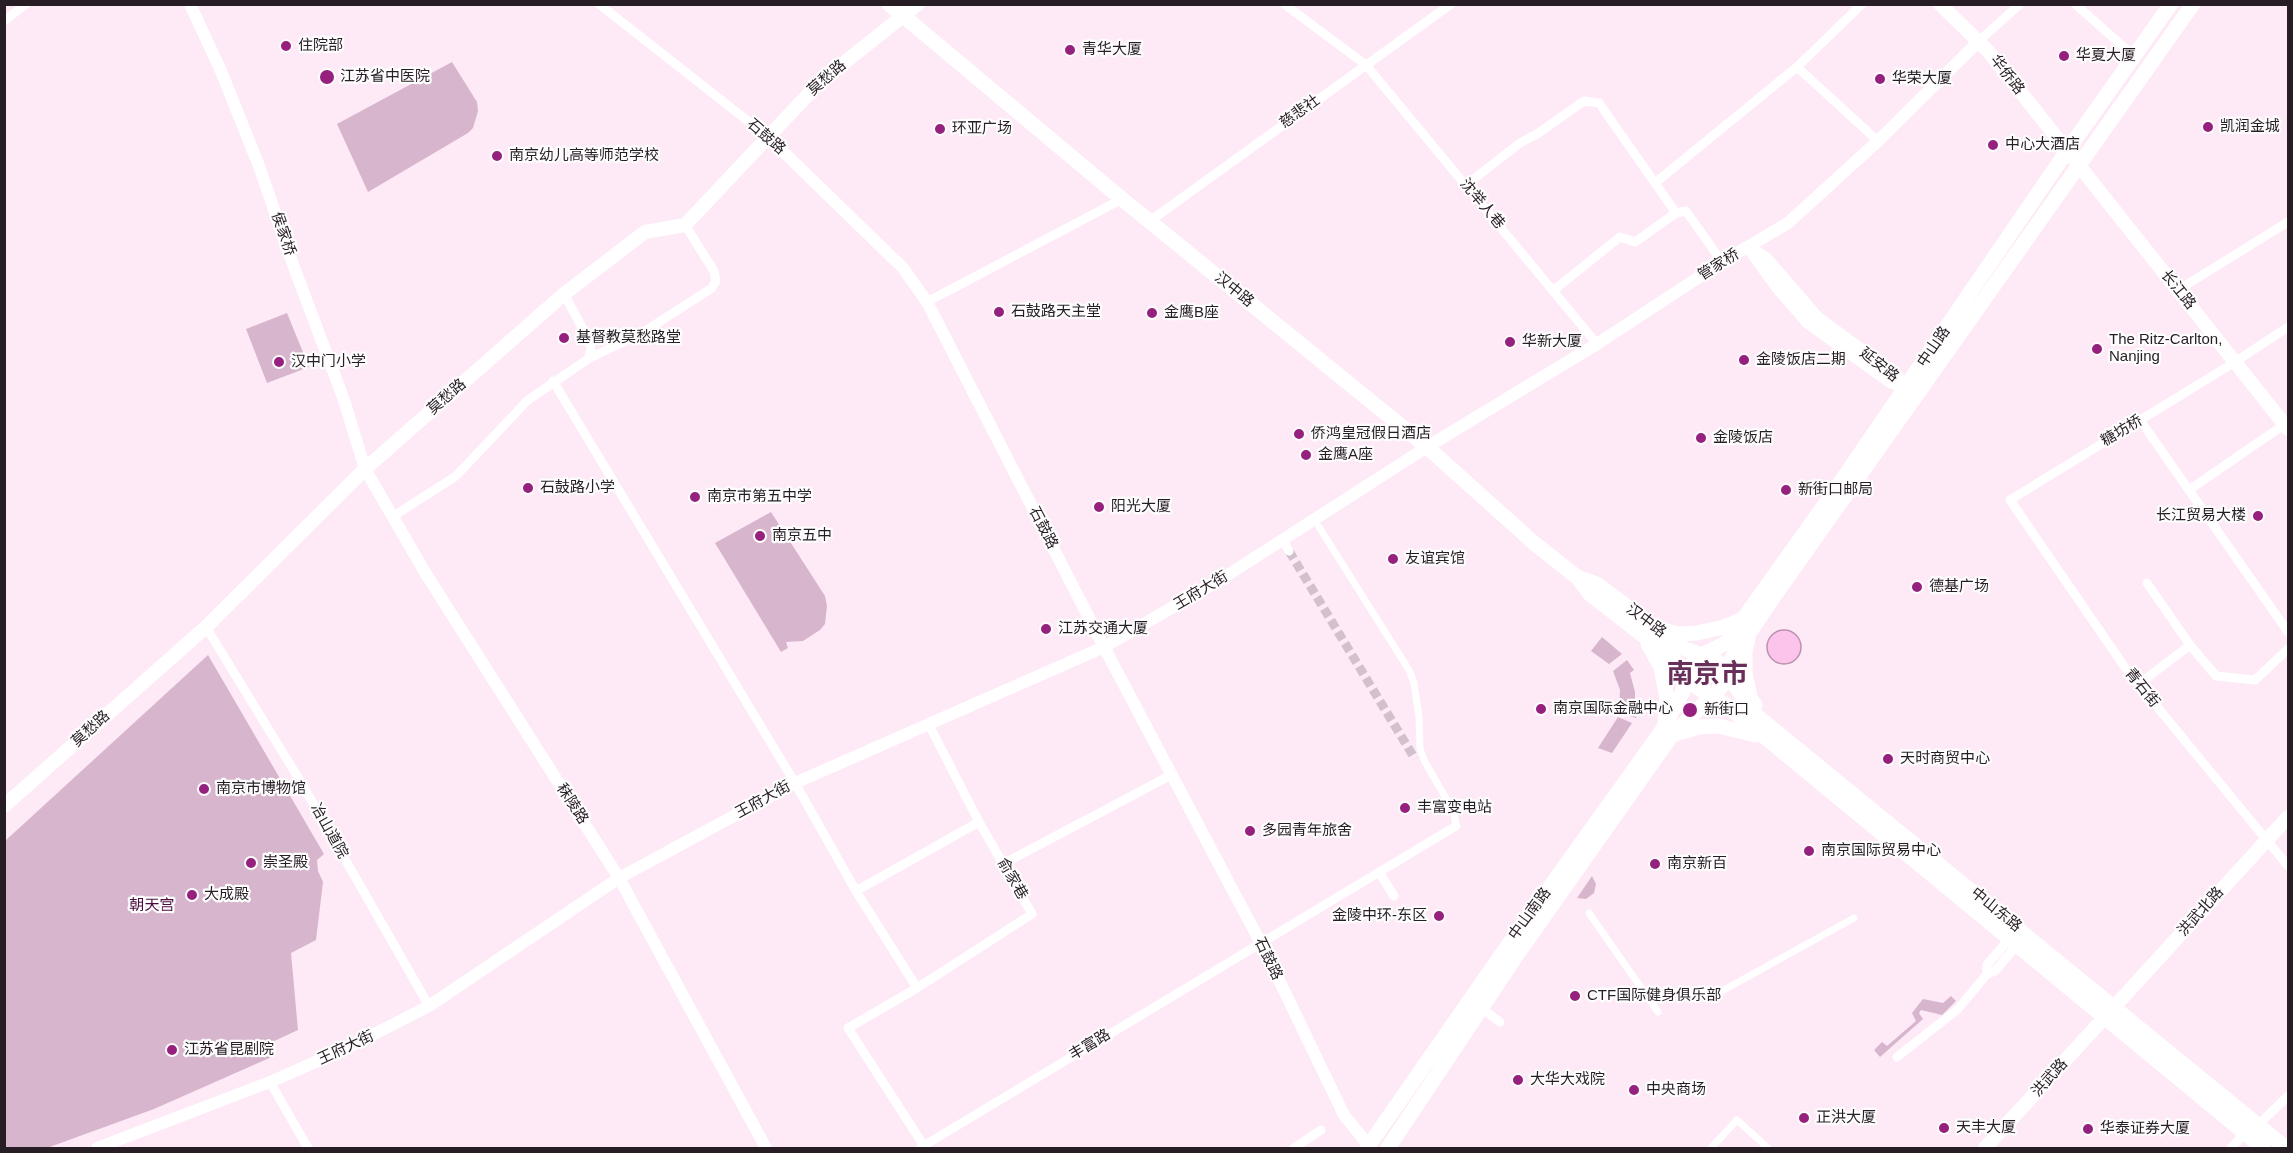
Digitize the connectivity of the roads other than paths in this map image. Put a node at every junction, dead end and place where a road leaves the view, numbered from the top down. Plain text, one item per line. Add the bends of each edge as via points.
1 (26, 4) edge
2 (190, 4) edge
3 (599, 4) edge
4 (889, 4) edge
5 (918, 4) edge
6 (1284, 4) edge
7 (1451, 4) edge
8 (1862, 4) edge
9 (1940, 4) edge
10 (2020, 4) edge
11 (2075, 4) edge
12 (2171, 4) edge
13 (2193, 4) edge
14 (904, 16) junction
15 (4, 21) edge
16 (1979, 41) junction
17 (2135, 57) junction
18 (1366, 65) junction
19 (1797, 67) junction
20 (767, 136) junction
21 (1878, 141) junction
22 (2067, 151) junction
23 (2079, 166) junction
24 (1655, 183) junction
25 (1466, 185) junction
26 (1122, 199) junction
27 (1676, 213) junction
28 (1150, 221) junction
29 (2289, 222) edge
30 (685, 225) junction
31 (1748, 247) junction
32 (1722, 262) junction
33 (1554, 290) junction
34 (2178, 290) junction
35 (564, 294) junction
36 (927, 302) junction
37 (2289, 327) edge
38 (1597, 344) junction
39 (588, 359) junction
40 (2235, 362) junction
41 (554, 381) junction
42 (1906, 387) junction
43 (2140, 420) junction
44 (2287, 426) edge
45 (1427, 447) junction
46 (364, 469) junction
47 (2189, 490) junction
48 (2010, 500) joint
49 (392, 517) junction
50 (1319, 527) dead end
51 (1282, 539) junction
52 (1289, 551) tunnel mouth
53 (2147, 583) dead end
54 (1749, 621) junction
55 (206, 627) junction
56 (1645, 628) junction
57 (2289, 633) edge
58 (2190, 645) junction
59 (1104, 647) junction
60 (2289, 649) edge
61 (1709, 658) junction
62 (1688, 678) junction
63 (2139, 684) dead end
64 (1720, 686) junction
65 (928, 723) junction
66 (1667, 732) junction
67 (1768, 732) junction
68 (1173, 774) junction
69 (795, 783) junction
70 (4, 806) edge
71 (2289, 817) edge
72 (979, 822) junction
73 (1456, 826) joint
74 (2266, 840) junction
75 (1003, 864) junction
76 (2289, 866) edge
77 (1379, 872) junction
78 (620, 878) junction
79 (856, 891) junction
80 (1394, 896) dead end
81 (1588, 913) dead end
82 (1854, 918) dead end
83 (1260, 942) junction
84 (2013, 942) junction
85 (917, 988) junction
86 (1722, 991) dead end
87 (429, 1006) junction
88 (1482, 1008) junction
89 (1658, 1012) dead end
90 (2110, 1012) junction
91 (1500, 1022) dead end
92 (1897, 1057) dead end
93 (270, 1082) junction
94 (2289, 1096) edge
95 (2252, 1129) junction
96 (1321, 1130) dead end
97 (922, 1147) edge
98 (1369, 1148) edge
99 (98, 1149) edge
100 (308, 1149) edge
101 (766, 1149) edge
102 (1294, 1149) edge
103 (1388, 1149) edge
104 (1711, 1149) edge
105 (1768, 1149) edge
106 (1985, 1149) edge
107 (2231, 1149) edge
108 (2264, 1149) edge
109 (2286, 1149) edge

1 - 15 street
2 - 46 street, 侯家桥 via 259,166 344,400
3 - 20 street, 石鼓路
4 - 14 main road, 汉中路
5 - 14 main road, 莫愁路
6 - 18 street, 沈举人巷
7 - 18 street, 慈悲社
8 - 19 street
9 - 16 main road, 华侨路
10 - 16 street
11 - 17 street
12 - 17 main road, 中山路
13 - 23 main road, 中山路
14 - 20 main road, 莫愁路 via 820,82
14 - 26 main road, 汉中路
16 - 21 street, 管家桥
16 - 22 main road, 华侨路
17 - 22 main road, 中山路
18 - 25 street, 沈举人巷
18 - 28 street, 慈悲社
19 - 21 street
19 - 24 street
20 - 30 main road, 莫愁路
20 - 36 street, 石鼓路 via 903,268
21 - 31 street, 管家桥 via 1788,223
22 - 23 main road, 长江路
22 - 42 main road, 中山路
23 - 34 main road, 长江路
23 - 54 main road, 中山路
24 - 25 street via 1599,103 1584,101
24 - 27 street
25 - 33 street, 沈举人巷
26 - 28 main road, 汉中路
26 - 36 street
27 - 32 street via 1686,211
27 - 33 street via 1635,242 1620,237
28 - 45 main road, 汉中路
29 - 34 street
30 - 35 main road, 莫愁路 via 645,232
30 - 39 street via 714,271 716,281 712,288 642,333
31 - 32 street, 管家桥
31 - 42 street, 延安路 via 1767,259 1816,317 1896,375
32 - 38 street, 管家桥
33 - 38 street, 沈举人巷
34 - 40 main road, 长江路
35 - 39 street via 590,342
35 - 46 main road, 莫愁路
36 - 59 street, 石鼓路
37 - 40 street, 糖坊桥
38 - 45 street, 管家桥
39 - 41 street
40 - 43 street, 糖坊桥
40 - 44 main road, 长江路
41 - 49 street via 528,400 456,476
41 - 69 street
42 - 54 main road, 中山路
43 - 47 street
43 - 48 street, 糖坊桥
44 - 47 street
45 - 51 street, 王府大街
45 - 56 main road, 汉中路 via 1534,543 1576,576 1597,584
46 - 49 street, 秣陵路
46 - 55 main road, 莫愁路
47 - 57 street
48 - 74 street, 青石街 via 2126,669
49 - 78 street, 秣陵路
50 - 73 street via 1409,670 1419,717 1420,749 1454,812
51 - 52 street
51 - 59 street, 王府大街
53 - 58 street
54 - 56 main road via 1686,634
54 - 61 main road, 中山路
54 - 64 main road, 中山路
54 - 67 main road via 1745,672 1750,699
55 - 70 main road, 莫愁路
55 - 87 street, 冶山道院 via 302,783
56 - 61 main road, 汉中路
56 - 62 main road, 汉中路
56 - 66 main road via 1661,667
58 - 60 street via 2216,676 2255,680
58 - 63 street
59 - 65 street, 王府大街
59 - 68 street, 石鼓路
61 - 62 main road, 中山路 via 1691,665
61 - 64 main road, 中山东路
62 - 64 main road, 中山东路 via 1698,688
62 - 66 main road, 中山南路
64 - 66 main road, 中山南路
64 - 67 main road, 中山东路 via 1749,706
64 - 67 main road, 中山东路 via 1726,705
65 - 69 street, 王府大街
65 - 72 street, 俞家巷
66 - 67 main road via 1718,726
66 - 88 main road, 中山南路
66 - 98 main road, 中山南路 via 1491,969
67 - 84 main road, 中山东路
67 - 90 main road, 中山东路
68 - 75 street
68 - 83 street, 石鼓路
69 - 78 street, 王府大街
69 - 79 street
71 - 74 main road, 洪武北路
72 - 75 street, 俞家巷
72 - 79 street
73 - 77 street, 丰富路
74 - 76 street, 青石街
74 - 90 main road, 洪武北路
75 - 85 street, 俞家巷 via 1032,914
77 - 80 street
77 - 83 street, 丰富路
78 - 87 street, 王府大街
78 - 101 street, 秣陵路
79 - 85 street
81 - 89 street
82 - 86 street
83 - 97 street, 丰富路
83 - 98 street, 石鼓路 via 1344,1115
84 - 90 main road, 中山东路
84 - 92 street via 1988,965 1987,974 1951,1015
85 - 97 street via 848,1028
87 - 93 street, 王府大街
88 - 91 street
88 - 103 main road, 中山南路
90 - 95 main road, 中山东路
90 - 106 main road, 洪武路
93 - 99 street, 王府大街
93 - 100 street
94 - 95 street
95 - 107 street
95 - 108 main road, 中山东路
95 - 109 main road, 中山东路
96 - 102 street
104 - 105 street via 1737,1119

